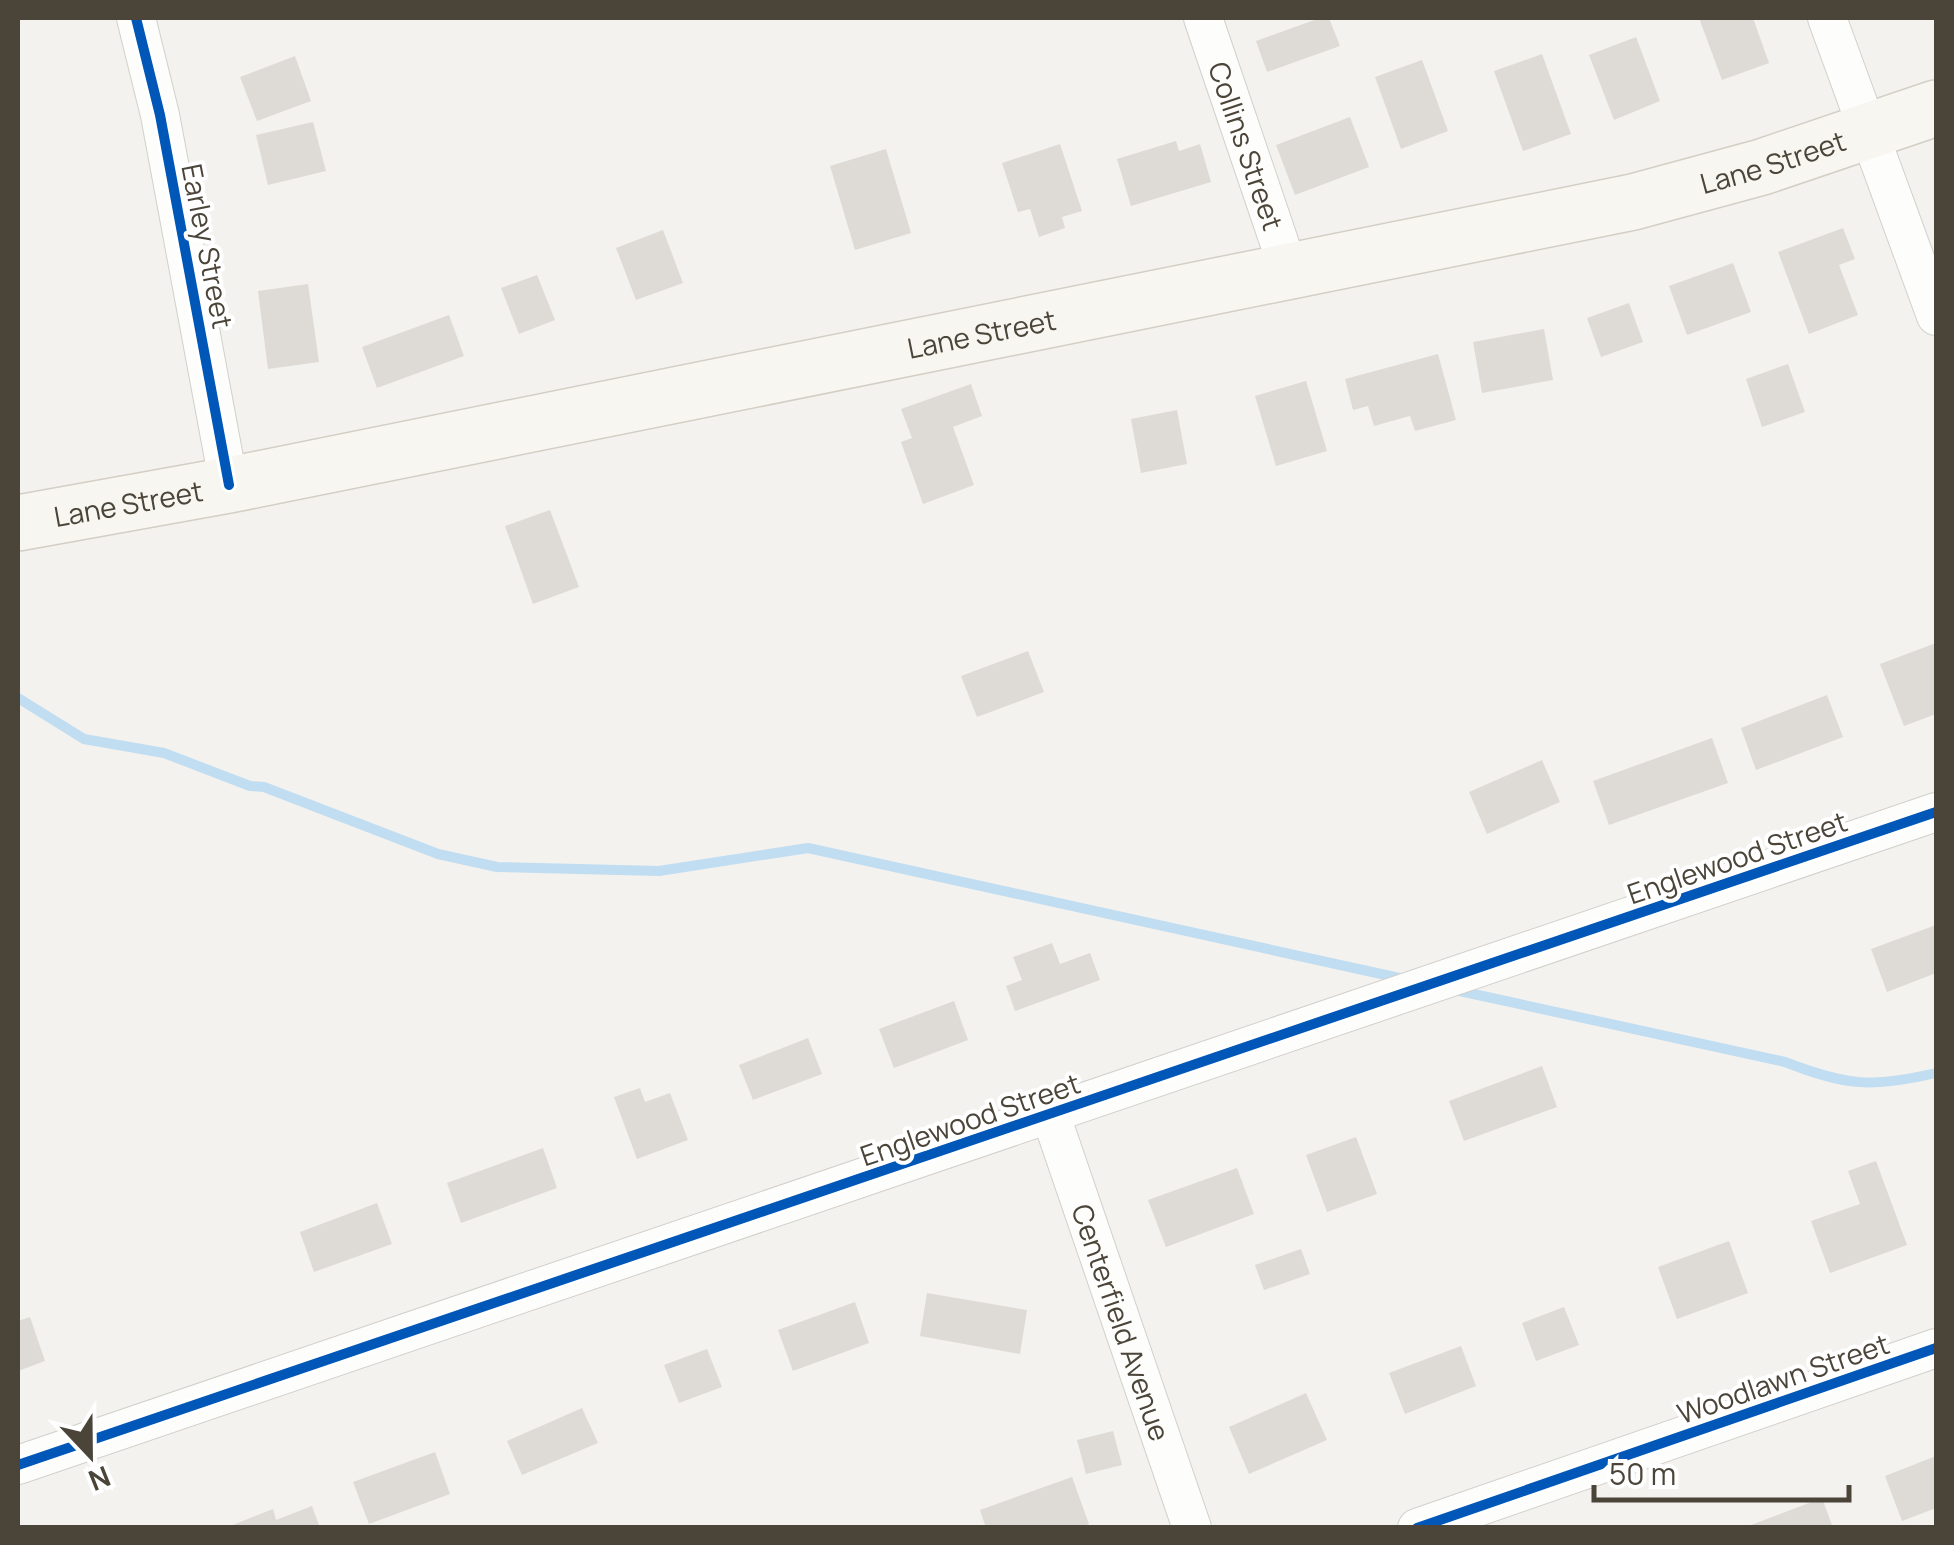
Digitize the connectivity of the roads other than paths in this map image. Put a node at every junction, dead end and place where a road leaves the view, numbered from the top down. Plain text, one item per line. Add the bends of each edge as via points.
1 (136, 18) edge
2 (1203, 18) edge
3 (1827, 18) edge
4 (1936, 108) edge
5 (1866, 132) junction
6 (1290, 274) junction
7 (1936, 316) edge
8 (229, 485) junction
9 (18, 523) edge
10 (1936, 812) edge
11 (1052, 1116) junction
12 (1936, 1348) edge
13 (18, 1465) edge
14 (1192, 1528) edge
15 (1418, 1528) edge

1 - 8 street, Earley Street
2 - 6 street, Collins Street
3 - 5 street
4 - 5 main road, Lane Street
5 - 6 main road, Lane Street via 1633,202
5 - 7 street
6 - 8 main road, Lane Street
8 - 9 main road, Lane Street
10 - 11 street, Englewood Street
11 - 13 street, Englewood Street
11 - 14 street, Centerfield Avenue
12 - 15 street, Woodlawn Street

